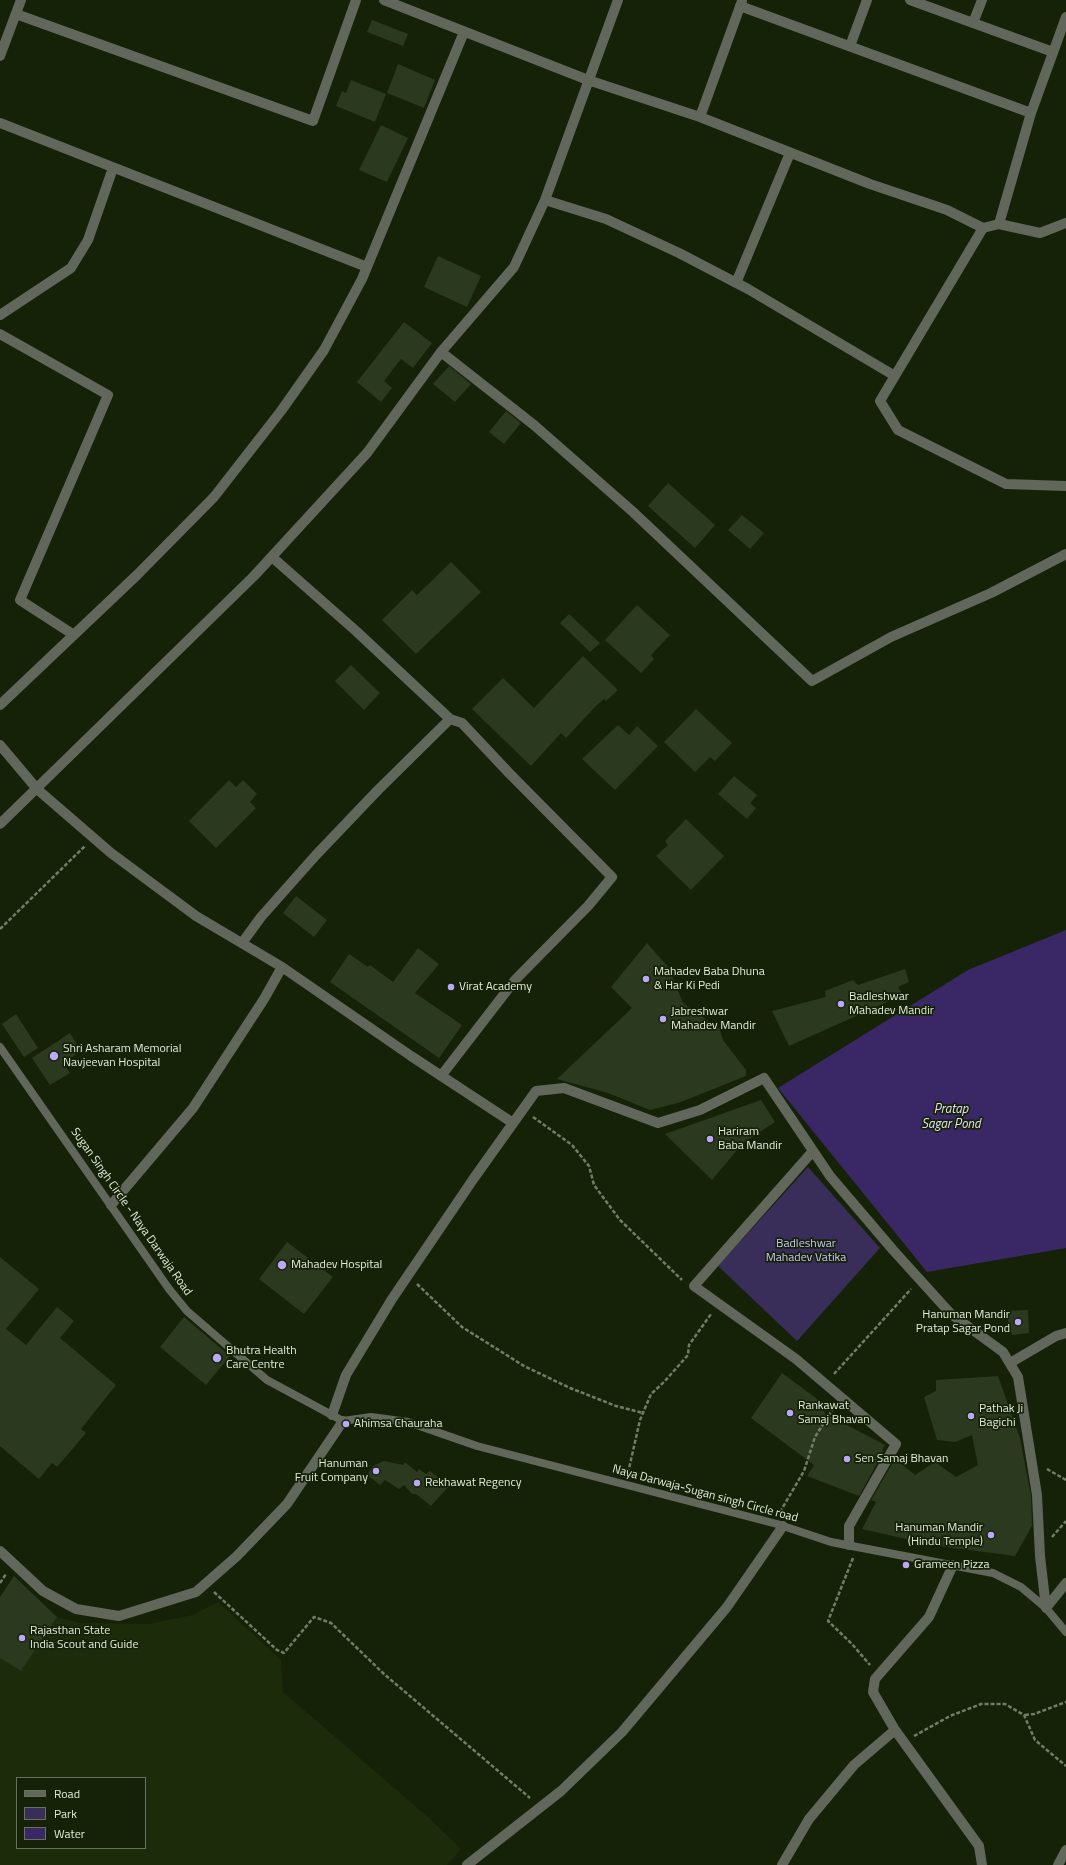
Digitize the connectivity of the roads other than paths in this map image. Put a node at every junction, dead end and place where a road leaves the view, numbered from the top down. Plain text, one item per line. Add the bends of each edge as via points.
1 (21, 0) edge
2 (356, 0) edge
3 (384, 0) edge
4 (618, 0) edge
5 (867, 0) edge
6 (910, 0) edge
7 (982, 0) edge
8 (741, 3) edge
9 (16, 14) junction
10 (1066, 17) edge
11 (973, 23) junction
12 (464, 32) junction
13 (850, 46) junction
14 (1053, 52) junction
15 (0, 56) edge
16 (588, 80) junction
17 (1031, 113) junction
18 (700, 117) junction
19 (0, 123) edge
20 (790, 152) junction
21 (113, 168) junction
22 (545, 200) junction
23 (1066, 223) edge
24 (999, 224) junction
25 (983, 228) junction
26 (367, 267) junction
27 (736, 283) junction
28 (0, 315) edge
29 (0, 334) edge
30 (441, 352) junction
31 (895, 376) junction
32 (1066, 486) edge
33 (1066, 554) edge
34 (272, 557) junction
35 (74, 635) junction
36 (0, 705) edge
37 (450, 719) junction
38 (0, 745) edge
39 (37, 789) junction
40 (0, 824) edge
41 (242, 943) junction
42 (282, 967) junction
43 (0, 1047) edge
44 (441, 1076) junction
45 (513, 1123) junction
46 (814, 1151) junction
47 (111, 1205) junction
48 (1066, 1333) edge
49 (1010, 1362) junction
50 (332, 1415) junction
51 (343, 1421) junction
52 (780, 1525) junction
53 (853, 1547) junction
54 (0, 1551) edge
55 (953, 1565) junction
56 (1066, 1583) edge
57 (1046, 1608) junction
58 (1066, 1632) edge
59 (895, 1730) junction
60 (1066, 1850) edge
61 (467, 1865) edge
62 (782, 1865) edge
63 (982, 1865) edge
64 (1058, 1865) edge

1 - 9 street
2 - 9 street via 312,121
3 - 12 street
4 - 16 street
5 - 13 street
6 - 11 street
7 - 11 street
8 - 13 street
8 - 18 street
9 - 15 street
10 - 14 street
11 - 14 street
12 - 16 street
12 - 26 street
13 - 17 street
14 - 17 street
16 - 18 street
16 - 22 street
17 - 24 street
18 - 20 street
19 - 21 street
20 - 25 street via 870,184 947,210
20 - 27 street
21 - 26 street
21 - 28 street via 88,240 71,268
22 - 27 street via 606,219
22 - 30 street via 514,267
23 - 24 street via 1040,233
24 - 25 street
25 - 31 street
26 - 35 street via 324,350 281,411 214,497
27 - 31 street
29 - 35 street via 108,395 20,600
30 - 33 street via 534,425 632,511 812,681 891,637 991,594
30 - 34 street via 367,453
31 - 32 street via 880,401 898,430 1006,484
34 - 37 street
34 - 39 street
35 - 36 street
37 - 41 street via 316,854 261,917
37 - 44 street via 462,723 612,877 588,906 515,980
38 - 39 street
39 - 40 street
39 - 41 street via 93,838 196,916
41 - 42 street
42 - 44 street
42 - 47 street via 193,1108
43 - 47 lane, Sugan Singh Circle - Naya Darwaja Road
44 - 45 street
45 - 46 street via 536,1091 564,1088 658,1123 700,1110 764,1078
45 - 50 street via 408,1275 346,1375
46 - 49 street via 830,1176 951,1314 1003,1352
46 - 53 street via 694,1286 717,1305 796,1359 896,1444 849,1526
47 - 50 lane, Sugan Singh Circle - Naya Darwaja Road via 168,1288 187,1311 267,1380
48 - 49 street
49 - 57 street via 1018,1377 1026,1418 1037,1495
50 - 51 lane, Sugan Singh Circle - Naya Darwaja Road
51 - 52 lane, Naya Darwaja-Sugan singh Circle road via 371,1417 408,1422 477,1446
51 - 54 street via 287,1504 237,1556 196,1592 119,1616 90,1612 76,1609 42,1591
52 - 53 lane, Naya Darwaja-Sugan singh Circle road
52 - 61 street via 727,1607 622,1732 561,1791
53 - 55 lane, Naya Darwaja-Sugan singh Circle road
55 - 57 lane, Naya Darwaja-Sugan singh Circle road via 993,1573 1021,1587
55 - 59 street via 929,1617 875,1679 873,1692
56 - 57 street
57 - 58 lane, Naya Darwaja-Sugan singh Circle road
59 - 62 street via 854,1765 809,1819
59 - 63 street via 979,1846
60 - 64 street

